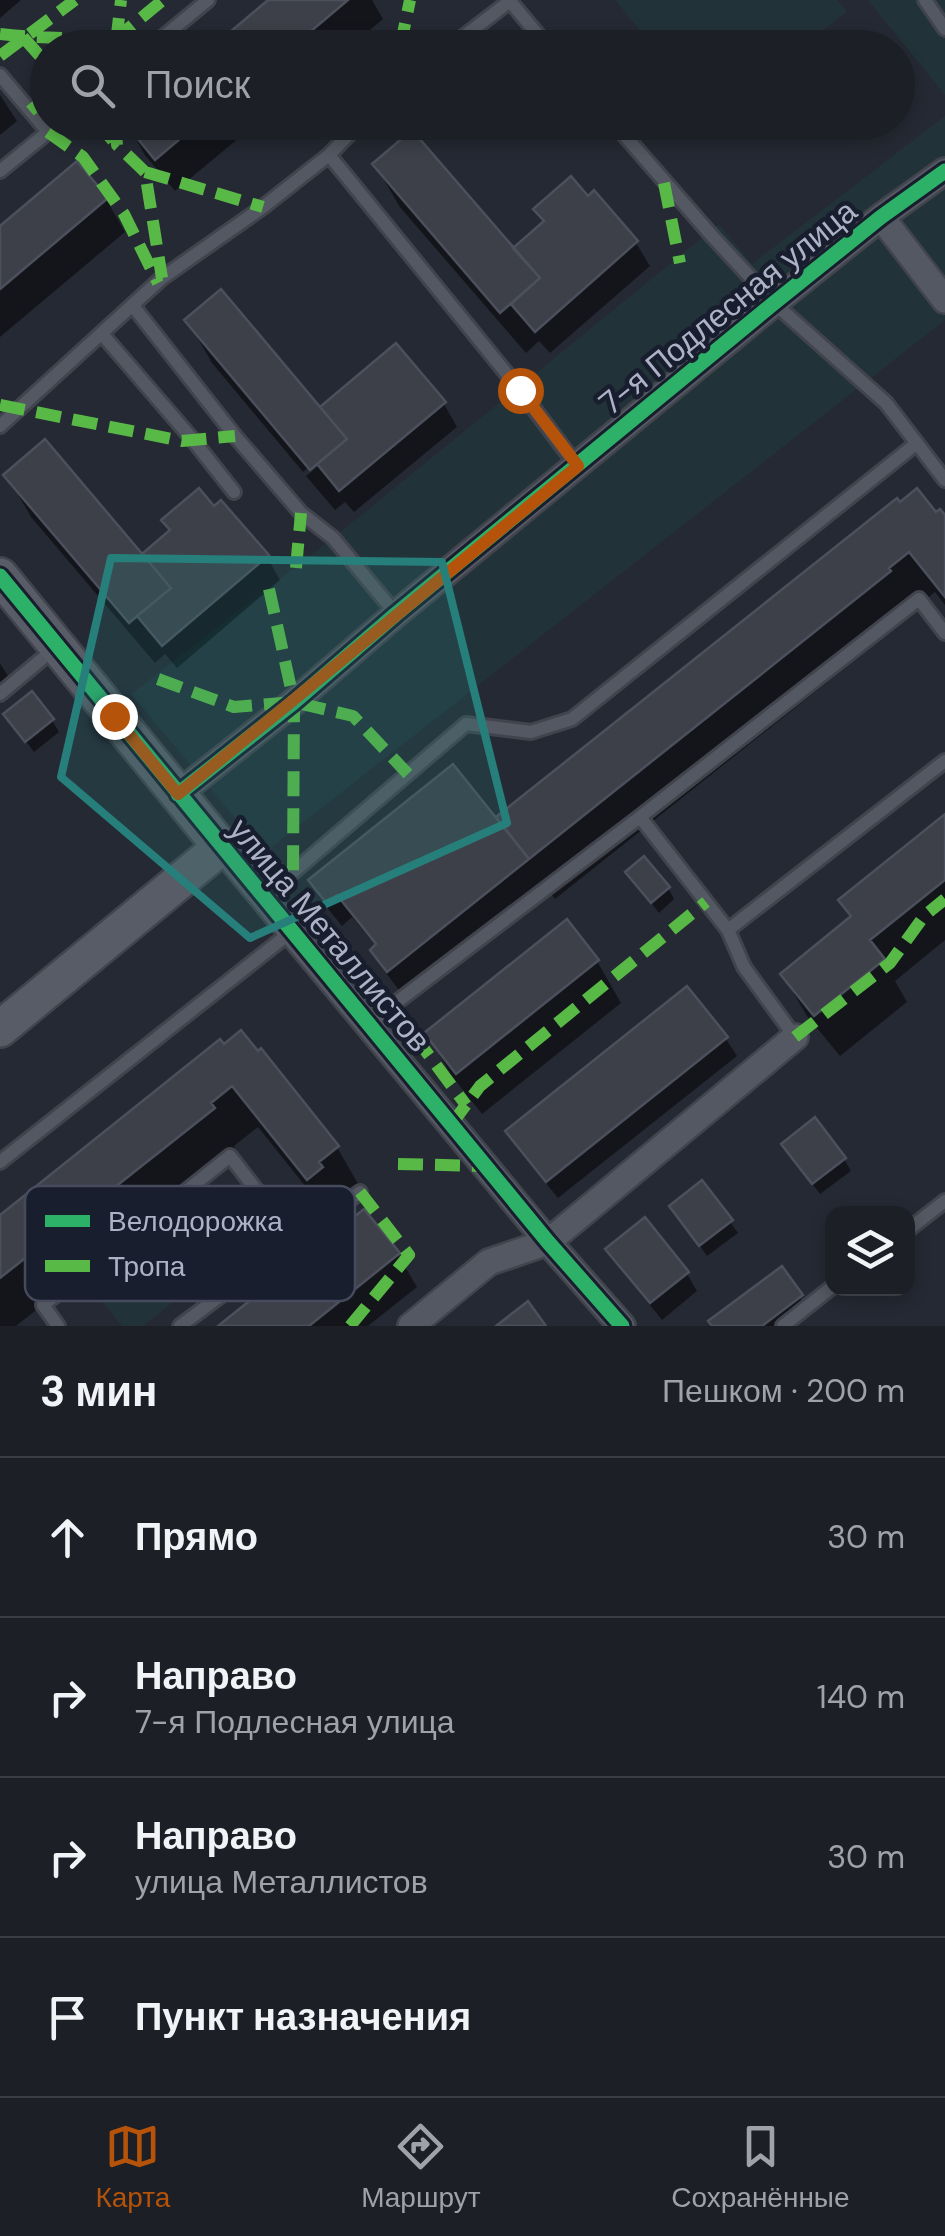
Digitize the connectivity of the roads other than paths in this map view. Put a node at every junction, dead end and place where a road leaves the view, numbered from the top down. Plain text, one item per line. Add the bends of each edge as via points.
1 (208, 0) edge
2 (509, 0) edge
3 (925, 0) edge
4 (945, 28) edge
5 (172, 30) edge
6 (472, 30) edge
7 (534, 30) edge
8 (0, 75) edge
9 (30, 104) edge
10 (37, 140) edge
11 (343, 140) edge
12 (628, 140) edge
13 (328, 155) junction
14 (945, 170) edge
15 (0, 171) edge
16 (880, 217) junction
17 (945, 300) edge
18 (774, 303) junction
19 (133, 306) junction
20 (102, 334) junction
21 (0, 426) edge
22 (917, 443) junction
23 (578, 466) junction
24 (945, 480) edge
25 (234, 492) dead end
26 (0, 576) edge
27 (396, 614) junction
28 (945, 633) edge
29 (57, 646) junction
30 (0, 694) edge
31 (945, 762) edge
32 (178, 794) junction
33 (640, 817) junction
34 (221, 847) junction
35 (263, 898) junction
36 (728, 930) junction
37 (292, 932) junction
38 (368, 1024) junction
39 (0, 1029) edge
40 (794, 1037) joint
41 (0, 1162) edge
42 (193, 1186) edge
43 (254, 1186) edge
44 (360, 1192) dead end
45 (355, 1196) edge
46 (945, 1201) edge
47 (915, 1225) edge
48 (548, 1242) junction
49 (825, 1293) edge
50 (49, 1301) edge
51 (214, 1301) edge
52 (58, 1326) edge
53 (180, 1326) edge
54 (411, 1326) edge
55 (622, 1326) edge
56 (783, 1326) edge

1 - 5 lane
2 - 6 lane
2 - 7 lane
3 - 4 lane
8 - 9 lane
10 - 15 lane
11 - 13 lane
12 - 18 lane
13 - 19 lane
13 - 23 lane
14 - 16 street, 7-я Подлесная улица
16 - 17 street
16 - 18 street, 7-я Подлесная улица
18 - 22 lane via 886,403
18 - 23 street, 7-я Подлесная улица
19 - 20 lane
19 - 27 lane via 300,513 334,538
20 - 21 lane
20 - 25 lane
22 - 24 lane
22 - 35 lane via 572,719 531,732 466,724
23 - 27 street, 7-я Подлесная улица
26 - 29 street, улица Металлистов
27 - 32 street, 7-я Подлесная улица
28 - 33 lane via 919,599
29 - 30 lane
29 - 32 street, улица Металлистов
31 - 36 lane
32 - 34 street, улица Металлистов
33 - 36 lane
33 - 38 lane
34 - 35 street, улица Металлистов
34 - 39 street
35 - 37 street, улица Металлистов
36 - 40 lane via 744,966
37 - 38 street, улица Металлистов
37 - 41 lane
38 - 48 street, улица Металлистов
40 - 48 street
42 - 43 lane via 230,1156
44 - 45 lane
46 - 47 lane
48 - 54 street via 489,1262
48 - 55 street, улица Металлистов
49 - 56 lane
50 - 52 lane via 43,1306
51 - 53 lane

